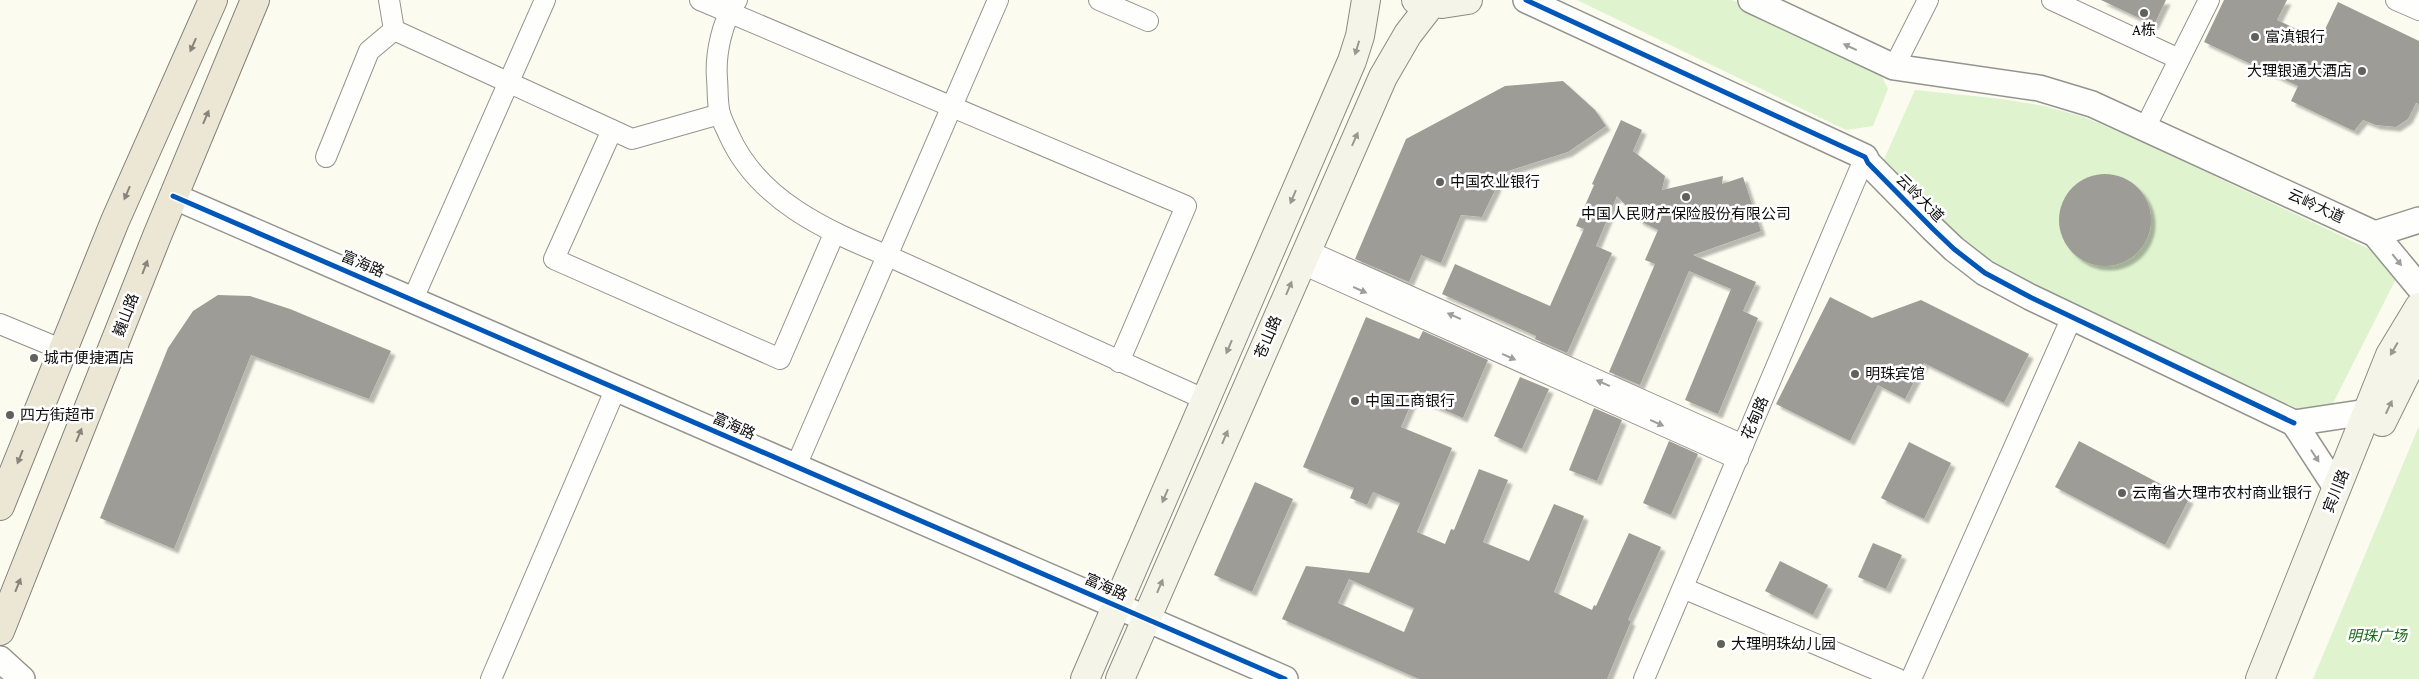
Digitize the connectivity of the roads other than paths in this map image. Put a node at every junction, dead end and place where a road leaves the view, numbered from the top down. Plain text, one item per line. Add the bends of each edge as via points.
1 (212, 0) edge
2 (255, 0) edge
3 (389, 0) edge
4 (545, 0) edge
5 (700, 0) edge
6 (998, 0) edge
7 (1100, 0) edge
8 (1366, 0) edge
9 (1468, 0) edge
10 (1526, 0) edge
11 (1752, 0) edge
12 (1928, 0) edge
13 (2052, 0) edge
14 (2209, 0) edge
15 (2396, 0) edge
16 (1424, 1) edge
17 (733, 6) edge
18 (2419, 10) edge
19 (1148, 21) dead end
20 (394, 30) junction
21 (2179, 59) junction
22 (1894, 67) junction
23 (509, 83) junction
24 (952, 107) junction
25 (720, 114) junction
26 (2145, 128) junction
27 (612, 130) junction
28 (326, 157) dead end
29 (1865, 157) junction
30 (173, 196) junction
31 (2419, 220) edge
32 (834, 234) junction
33 (2376, 234) junction
34 (888, 256) junction
35 (1303, 257) junction
36 (2419, 287) edge
37 (412, 299) junction
38 (2419, 307) edge
39 (2072, 317) junction
40 (0, 324) edge
41 (2419, 347) edge
42 (63, 350) junction
43 (1119, 362) junction
44 (616, 388) junction
45 (1206, 400) junction
46 (2367, 412) junction
47 (2294, 423) junction
48 (1740, 452) junction
49 (796, 466) junction
50 (2336, 489) junction
51 (0, 506) edge
52 (1683, 588) junction
53 (1117, 606) junction
54 (1146, 619) junction
55 (0, 631) edge
56 (0, 659) edge
57 (22, 679) edge
58 (490, 679) edge
59 (1085, 679) edge
60 (1120, 679) edge
61 (1285, 679) edge
62 (1644, 679) edge
63 (1898, 679) edge
64 (1912, 679) edge
65 (2260, 679) edge
66 (2279, 679) edge

1 -> 42 highway
30 -> 2 highway, 巍山路
3 - 20 street
4 - 23 street
5 - 17 street
6 - 24 street
7 - 19 street
8 -> 45 main road via 1352,61
9 - 16 main road via 1442,4
10 - 29 street, 云岭大道
22 -> 11 street, 云岭大道
12 - 22 street
13 - 21 street
14 - 21 street
15 - 18 street
35 -> 16 main road, 苍山路 via 1387,68
17 - 24 street
17 - 25 street via 716,65
20 - 23 street
20 - 28 street via 369,51
21 - 26 street
22 - 26 street, 云岭大道 via 2054,92 2092,104
23 - 27 street
23 - 37 street
24 - 34 street
24 - 43 street via 1186,206
25 - 27 street via 632,139
25 - 32 street via 734,147 748,168 772,192
26 - 33 street, 云岭大道
27 - 32 street via 554,259 780,359
29 - 39 street, 云岭大道 via 1933,229 1970,262
29 - 48 street, 花甸路
30 - 37 street, 富海路
55 -> 30 highway, 巍山路
31 - 33 street
32 - 34 street
33 -> 36 street
34 - 43 street
34 - 49 street
35 - 48 street
54 -> 35 main road, 苍山路
37 - 44 street, 富海路
38 -> 46 main road, 宾川路 via 2390,355
39 - 47 street, 云岭大道
39 - 64 street
40 - 42 street
66 -> 41 main road, 宾川路 via 2369,452
42 -> 51 highway
43 - 45 street
44 - 49 street, 富海路
44 - 58 street
45 -> 53 main road
46 - 47 street
46 - 50 main road, 宾川路
47 -> 50 street
48 - 52 street, 花甸路
49 - 53 street, 富海路
50 - 65 main road, 宾川路
52 - 62 street, 花甸路
52 - 63 street
53 - 54 street, 富海路
53 - 59 main road
54 - 60 main road, 苍山路
54 - 61 street, 富海路
56 - 57 street

